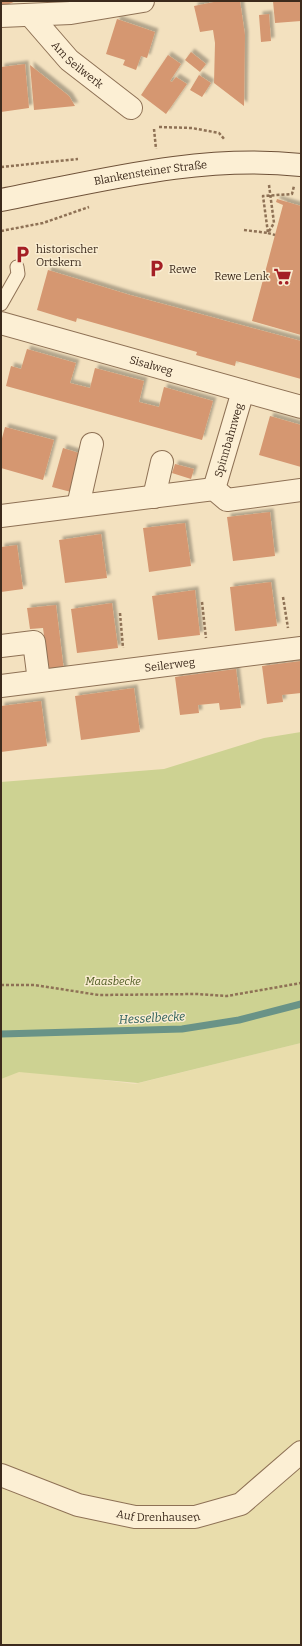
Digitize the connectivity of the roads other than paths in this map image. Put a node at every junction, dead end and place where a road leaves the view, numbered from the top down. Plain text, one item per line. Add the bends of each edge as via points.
1 (143, 1) edge
2 (30, 15) junction
3 (1, 16) edge
4 (131, 108) dead end
5 (301, 165) edge
6 (1, 200) edge
7 (17, 267) dead end
8 (1, 304) edge
9 (1, 323) edge
10 (243, 391) junction
11 (301, 407) edge
12 (92, 444) dead end
13 (162, 462) dead end
14 (214, 489) junction
15 (301, 490) edge
16 (154, 497) junction
17 (78, 506) junction
18 (1, 516) edge
19 (1, 646) edge
20 (301, 648) edge
21 (38, 681) junction
22 (1, 686) edge
23 (301, 1452) edge
24 (1, 1475) edge

1 - 2 street via 71,13
2 - 3 street
2 - 4 street, Am Seilwerk via 69,60
5 - 6 street, Blankensteiner Straße via 210,163 158,170
7 - 8 lane via 18,274
9 - 10 street, Sisalweg
10 - 11 street, Sisalweg
10 - 14 street, Spinnbahnweg
12 - 17 street
13 - 16 street
14 - 15 street, Spinnbahnweg via 227,500
14 - 16 street, Spinnbahnweg
16 - 17 street, Spinnbahnweg
17 - 18 street, Spinnbahnweg
19 - 21 street via 34,642
20 - 21 street, Seilerweg
21 - 22 street, Seilerweg
23 - 24 street, Auf Drenhausen via 241,1504 195,1517 135,1517 78,1505

